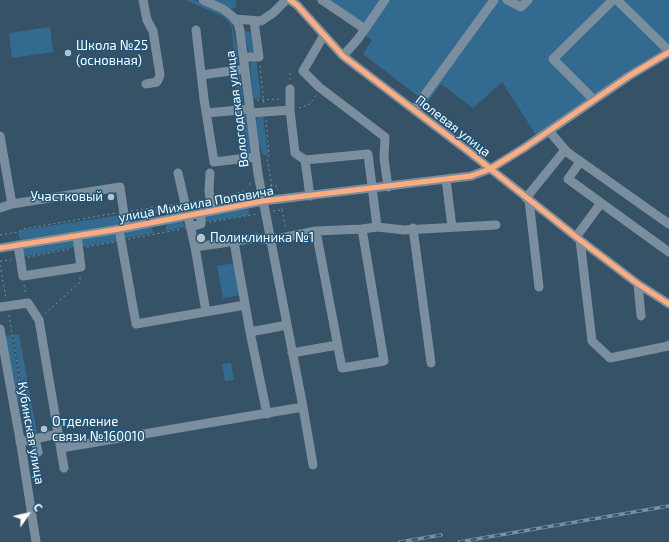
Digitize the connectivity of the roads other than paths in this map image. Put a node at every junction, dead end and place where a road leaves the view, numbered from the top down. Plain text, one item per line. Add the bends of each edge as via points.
1 (143, 0) edge
2 (203, 0) edge
3 (286, 0) edge
4 (290, 0) edge
5 (385, 0) edge
6 (494, 0) edge
7 (507, 0) edge
8 (528, 0) edge
9 (613, 0) edge
10 (617, 0) edge
11 (326, 1) edge
12 (235, 19) junction
13 (254, 21) junction
14 (365, 29) junction
15 (196, 30) dead end
16 (324, 35) junction
17 (669, 52) edge
18 (343, 56) junction
19 (244, 57) junction
20 (245, 69) junction
21 (201, 75) junction
22 (146, 84) dead end
23 (290, 93) road end
24 (594, 100) junction
25 (252, 108) junction
26 (290, 110) junction
27 (414, 110) junction
28 (206, 113) junction
29 (549, 131) junction
30 (0, 136) edge
31 (565, 150) junction
32 (256, 157) junction
33 (305, 160) junction
34 (580, 162) junction
35 (490, 169) junction
36 (178, 173) dead end
37 (210, 173) dead end
38 (446, 179) junction
39 (388, 187) junction
40 (372, 189) junction
41 (310, 196) junction
42 (527, 199) junction
43 (263, 201) junction
44 (601, 203) junction
45 (12, 204) junction
46 (0, 208) edge
47 (212, 211) junction
48 (201, 213) junction
49 (188, 216) junction
50 (669, 224) edge
51 (496, 225) dead end
52 (190, 227) junction
53 (452, 227) junction
54 (123, 228) junction
55 (377, 228) junction
56 (414, 228) junction
57 (362, 229) junction
58 (316, 231) junction
59 (77, 236) junction
60 (578, 239) junction
61 (271, 240) junction
62 (234, 242) junction
63 (18, 245) junction
64 (195, 247) junction
65 (0, 248) edge
66 (669, 252) edge
67 (638, 284) junction
68 (539, 287) dead end
69 (669, 304) edge
70 (245, 305) junction
71 (4, 307) edge
72 (206, 312) junction
73 (641, 316) dead end
74 (287, 325) junction
75 (0, 329) edge
76 (250, 332) junction
77 (669, 344) edge
78 (338, 345) junction
79 (292, 352) junction
80 (431, 363) dead end
81 (303, 407) junction
82 (267, 414) junction
83 (58, 434) junction
84 (32, 440) junction
85 (20, 442) junction
86 (61, 448) junction
87 (38, 452) dead end
88 (313, 466) dead end
89 (64, 468) dead end
90 (36, 542) edge

1 - 22 street via 147,20 153,31 160,75 157,82
2 - 12 street via 223,9
3 - 13 street via 261,21
4 - 16 street, Полевая улица
5 - 14 street
6 - 27 street
7 - 8 street via 522,7
9 - 24 street via 553,59
10 - 17 street
11 - 14 street
12 - 13 street
12 - 19 street, Вологодская улица via 240,31
13 - 19 street via 259,57
14 - 18 street
15 - 21 street
16 - 18 street, Полевая улица
16 - 39 street via 303,71 319,87 385,137 384,158
17 - 24 street, улица Михаила Поповича
18 - 27 street, Полевая улица
19 - 20 street, Вологодская улица
20 - 21 street
20 - 25 street, Вологодская улица
21 - 28 street
23 - 26 street
24 - 29 street, улица Михаила Поповича
25 - 26 street via 265,112
25 - 28 street
25 - 32 street, Вологодская улица
26 - 33 street via 296,153
27 - 35 street, Полевая улица
28 - 32 street via 214,162
29 - 31 street
29 - 35 street, улица Михаила Поповича
30 - 45 street
31 - 34 street
31 - 42 street
32 - 43 street, Вологодская улица
33 - 40 street via 368,154
33 - 41 street
34 - 44 street via 568,179
34 - 50 street
35 - 38 street, улица Михаила Поповича via 471,176
35 - 42 street, Полевая улица
36 - 49 street
37 - 47 street
38 - 39 street, улица Михаила Поповича
38 - 53 street
39 - 40 street, улица Михаила Поповича
40 - 41 street, улица Михаила Поповича
40 - 55 street
41 - 43 street, улица Михаила Поповича
42 - 60 street, Полевая улица
42 - 68 street
43 - 47 street, улица Михаила Поповича
43 - 61 street, Вологодская улица
44 - 60 street
44 - 66 street
45 - 46 street
45 - 54 street via 120,187 124,212
47 - 48 street, улица Михаила Поповича
48 - 49 street, улица Михаила Поповича
48 - 52 street via 201,224
49 - 52 street
49 - 54 street, улица Михаила Поповича
51 - 53 street
52 - 64 street
53 - 56 street
54 - 59 street, улица Михаила Поповича
54 - 72 street via 122,240 136,324
55 - 56 street
55 - 57 street
56 - 80 street
57 - 58 street
57 - 78 street via 384,361 342,368
58 - 61 street
58 - 78 street
59 - 63 street, улица Михаила Поповича
59 - 63 street via 81,267 23,276
60 - 67 street, Полевая улица
60 - 77 street via 592,341 610,358
61 - 62 street via 256,238
61 - 74 street, Вологодская улица
62 - 64 street
62 - 70 street
63 - 65 street, улица Михаила Поповича
64 - 72 street
67 - 69 street, Полевая улица
67 - 73 street
70 - 72 street
70 - 76 street
71 - 83 street via 28,303 39,320
74 - 76 street
74 - 79 street, Вологодская улица
75 - 85 street, Кубинская улица
76 - 82 street
78 - 79 street
79 - 81 street, Вологодская улица
81 - 82 street
81 - 88 street, Вологодская улица
82 - 86 street
83 - 84 street
83 - 86 street
84 - 85 street
84 - 87 street
85 - 90 street, Кубинская улица
86 - 89 street

